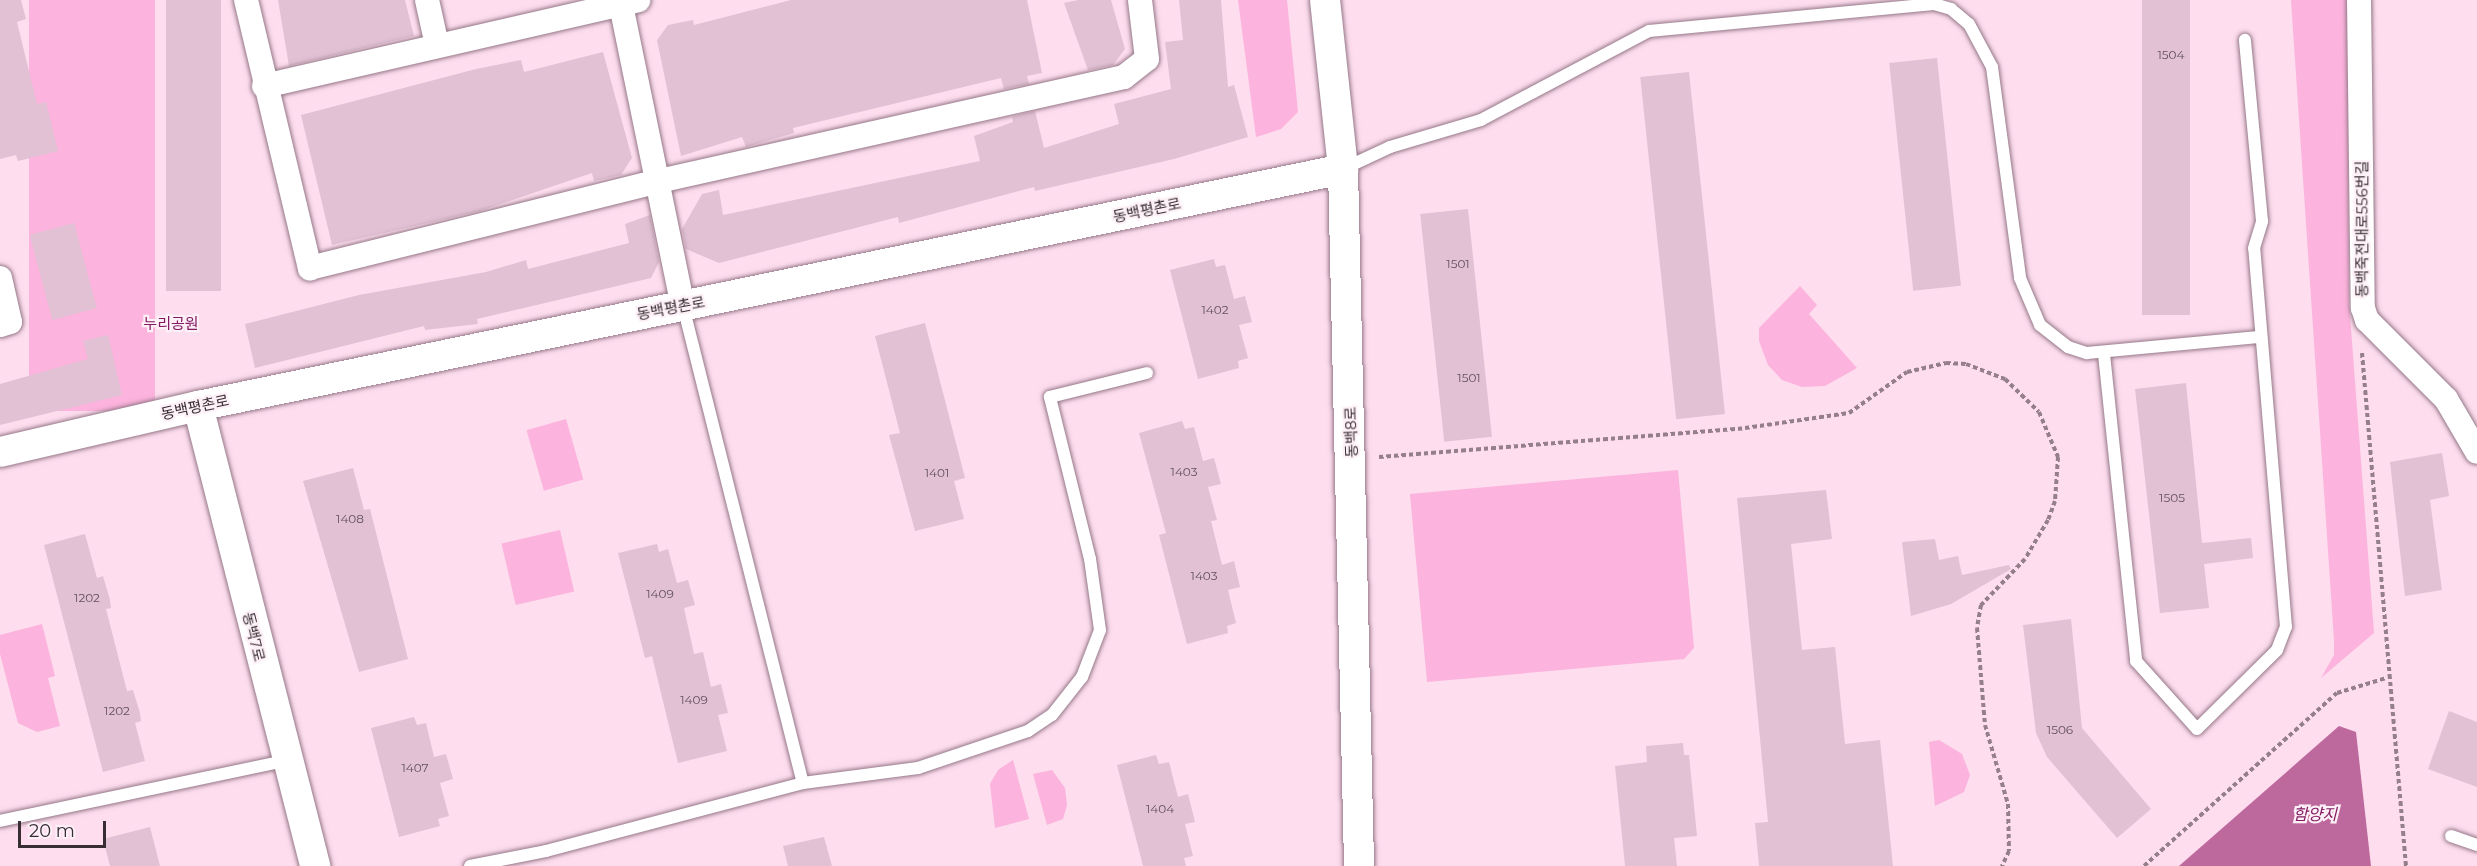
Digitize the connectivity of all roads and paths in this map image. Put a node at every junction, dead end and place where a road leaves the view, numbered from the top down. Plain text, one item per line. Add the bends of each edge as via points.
1 (246, 0) edge
2 (427, 0) edge
3 (1140, 0) edge
4 (1325, 0) edge
5 (2359, 0) edge
6 (627, 1) edge
7 (2244, 40) dead end
8 (437, 45) junction
9 (264, 86) junction
10 (1344, 169) junction
11 (659, 181) junction
12 (0, 278) edge
13 (683, 306) junction
14 (2363, 308) junction
15 (0, 325) edge
16 (2261, 337) junction
17 (2104, 354) junction
18 (1147, 373) dead end
19 (198, 406) junction
20 (0, 452) edge
21 (2477, 452) edge
22 (1352, 459) junction
23 (2386, 678) junction
24 (284, 761) junction
25 (803, 783) junction
26 (0, 821) edge
27 (2451, 836) dead end
28 (2477, 844) edge
29 (315, 866) edge
30 (470, 866) edge
31 (1359, 866) edge
32 (2002, 866) edge
33 (2144, 866) edge
34 (2406, 866) edge

1 - 9 street
2 - 8 street
3 - 11 street via 1147,59 1124,77
4 - 10 street, 동백8로
5 - 14 street, 동백죽전대로556번길
6 - 8 street
6 - 11 street
7 - 16 lane via 2262,221 2254,248
8 - 9 street
9 - 11 street via 310,268
10 - 13 street, 동백평촌로
10 - 17 lane via 1390,147 1481,120 1649,31 1934,4 1951,9 1969,24 1992,67 2016,254 2031,311 2052,336 2068,347
10 - 22 street, 동백8로
11 - 13 street
12 - 15 street via 10,322
13 - 19 street, 동백평촌로
13 - 25 lane
14 - 21 street, 동백죽전대로556번길 via 2367,320 2446,399
14 - 23 path via 2360,336
16 - 17 lane
16 - 17 lane via 2286,627 2277,650 2197,729 2136,662
18 - 25 lane via 1050,397 1090,559 1100,630 1093,656 1069,698 1028,731 918,768
19 - 20 street, 동백평촌로
19 - 24 street, 동백7로
22 - 31 street, 동백8로
22 - 32 path via 1745,428 1849,413 1907,372 1946,363 1966,364 2005,379 2039,412 2051,434 2058,465 2048,520 2025,559 1981,605 1977,628 1985,725 2008,804 2009,851
23 - 33 path via 2337,693
23 - 34 path
24 - 26 lane
24 - 29 street, 동백7로
25 - 30 lane via 546,851
27 - 28 lane

